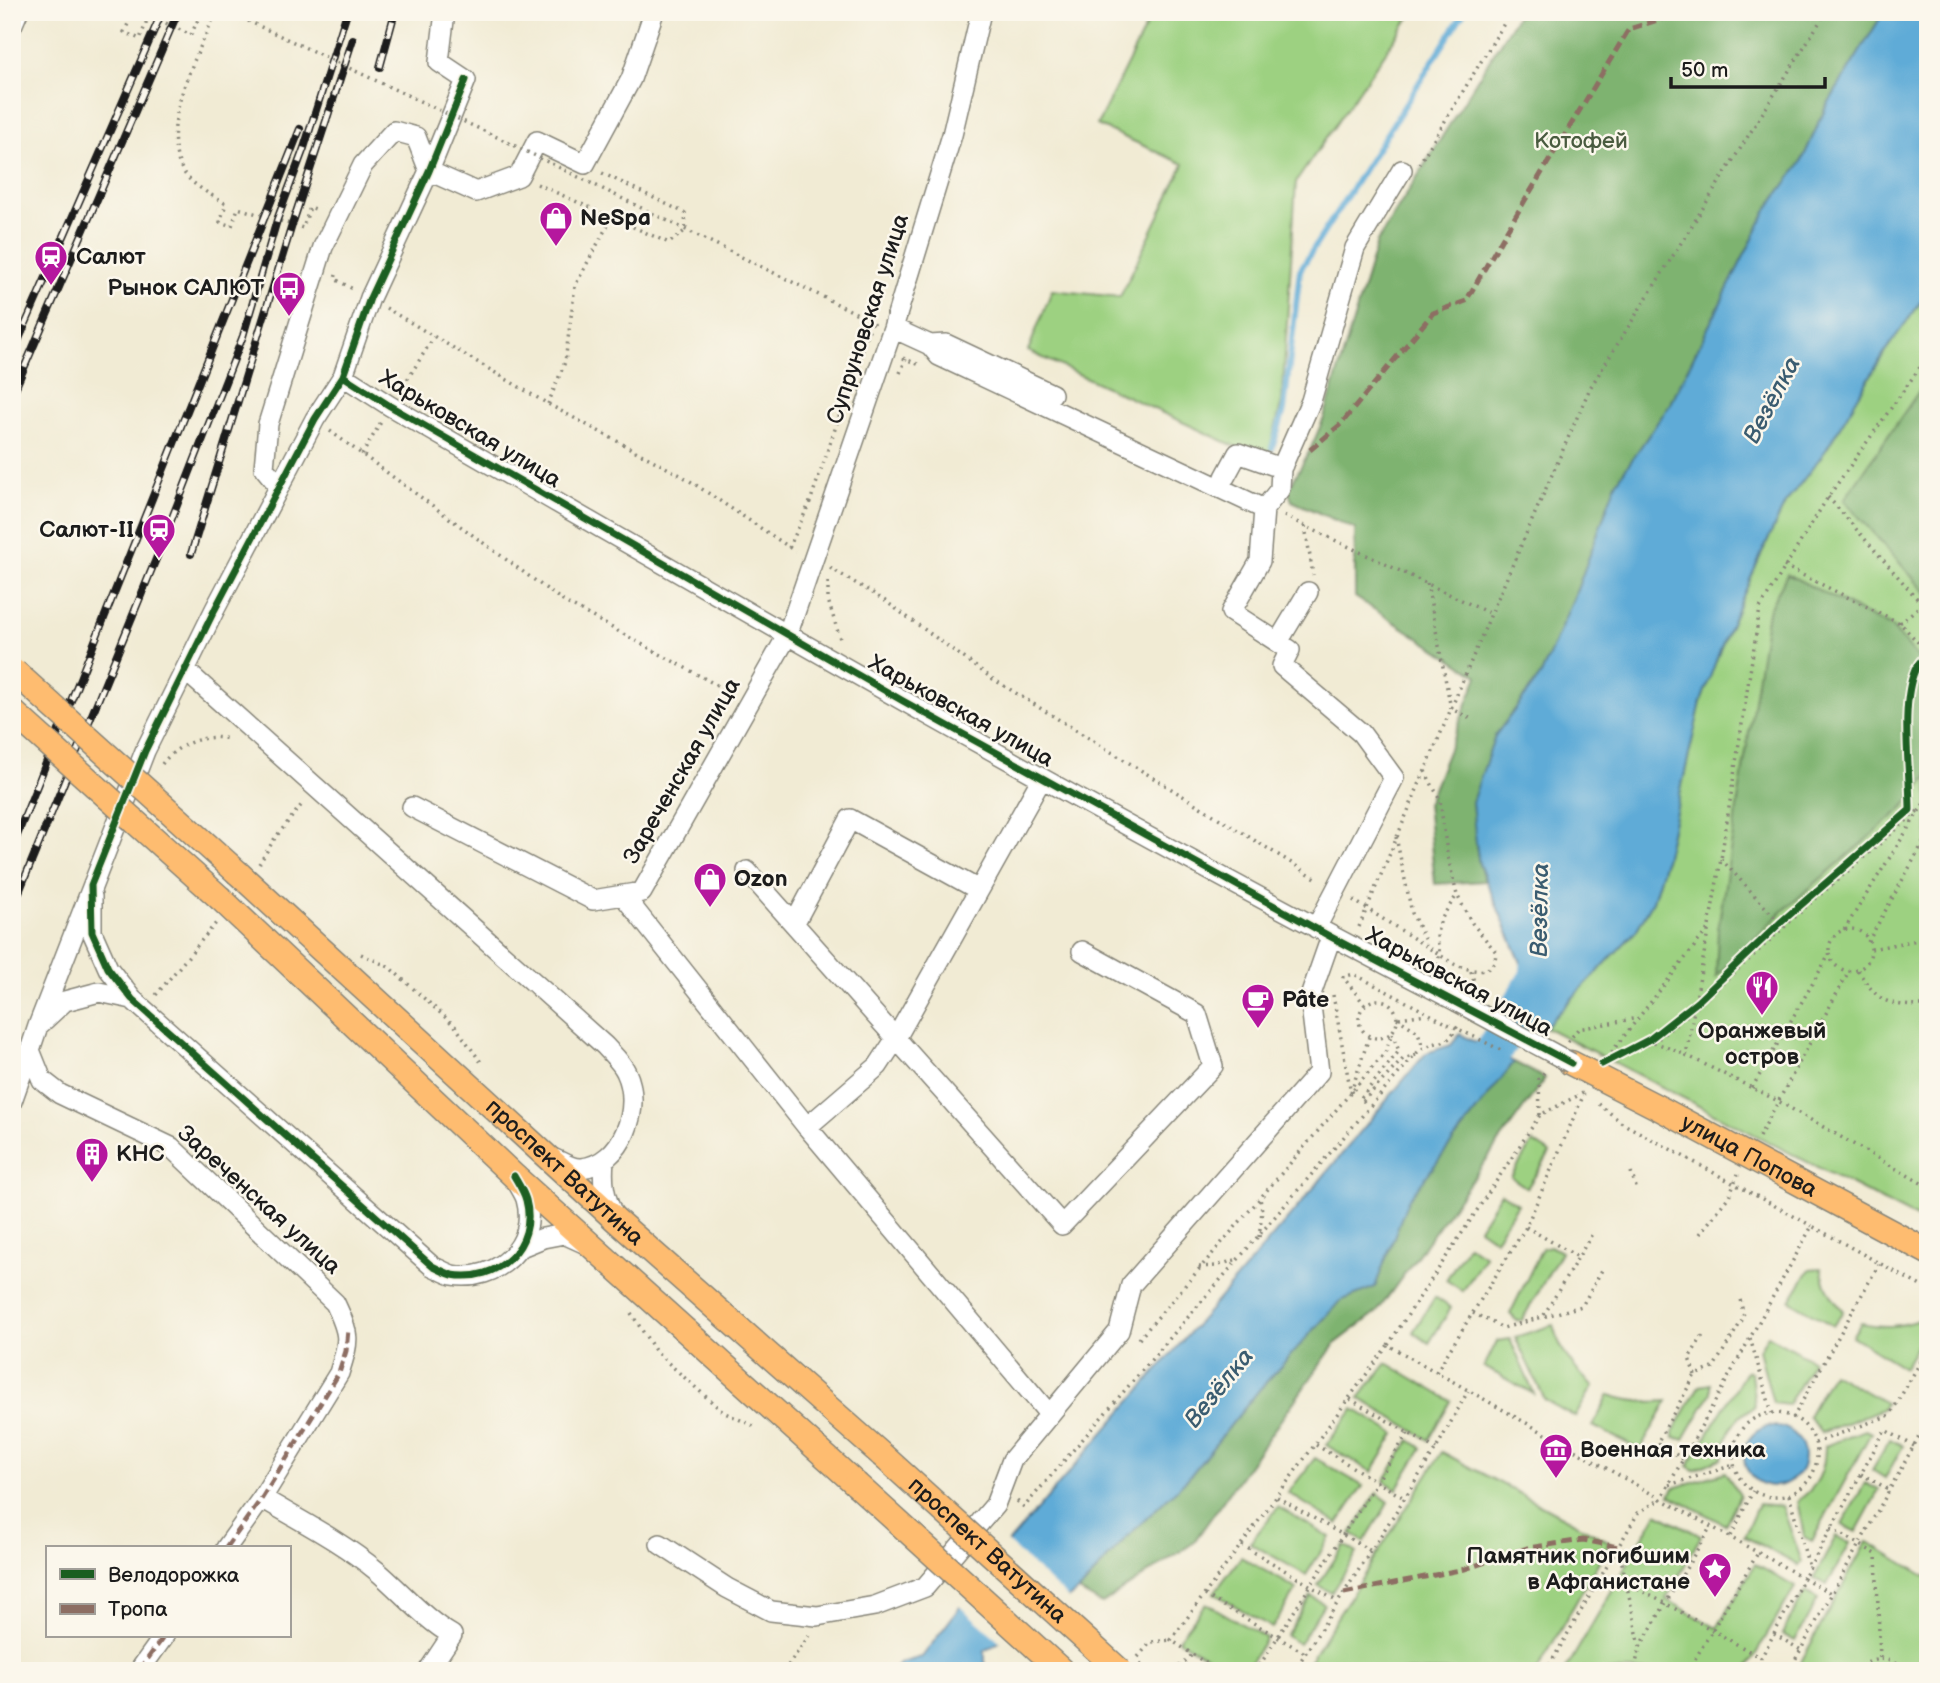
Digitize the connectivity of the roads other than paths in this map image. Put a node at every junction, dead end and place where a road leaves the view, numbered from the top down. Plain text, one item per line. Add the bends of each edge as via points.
1 (19, 12) edge
2 (445, 12) edge
3 (654, 12) edge
4 (981, 12) edge
5 (12, 26) edge
6 (1410, 167) road end
7 (429, 171) junction
8 (893, 328) junction
9 (343, 376) junction
10 (1283, 465) junction
11 (1222, 482) junction
12 (279, 486) junction
13 (1264, 509) junction
14 (1308, 592) road end
15 (787, 636) junction
16 (1278, 642) junction
17 (12, 670) edge
18 (186, 671) junction
19 (12, 711) edge
20 (1042, 778) junction
21 (412, 807) dead end
22 (747, 871) dead end
23 (91, 885) junction
24 (979, 890) junction
25 (623, 895) junction
26 (794, 924) junction
27 (1324, 933) junction
28 (1082, 951) dead end
29 (132, 999) junction
30 (38, 1026) junction
31 (895, 1040) junction
32 (30, 1050) junction
33 (1571, 1063) joint
34 (12, 1101) edge
35 (807, 1127) junction
36 (542, 1152) junction
37 (604, 1160) junction
38 (514, 1175) junction
39 (617, 1221) junction
40 (521, 1247) junction
41 (592, 1247) junction
42 (1928, 1252) edge
43 (1049, 1414) junction
44 (262, 1498) junction
45 (660, 1544) dead end
46 (227, 1546) edge
47 (163, 1638) edge
48 (1127, 1666) edge
49 (139, 1671) edge
50 (428, 1671) edge
51 (1062, 1671) edge

1 - 5 street
2 - 7 street via 439,62 466,80
3 - 7 street via 631,79 585,164 537,141 519,176 476,192
4 - 8 street, Супруновская улица via 951,135
6 - 10 street via 1355,248 1311,401
7 - 9 street via 370,298
7 - 12 street via 416,137 394,131 363,165 326,242 268,424 264,468
8 - 11 street via 930,345 939,356
8 - 15 street, Супруновская улица via 820,563
9 - 12 street
9 - 15 street, Харьковская улица
10 - 11 street via 1238,453
10 - 13 street via 1280,489
11 - 13 street
12 - 18 street
13 - 16 street via 1260,561 1231,612
14 - 16 street
15 - 20 street, Харьковская улица
15 - 25 street, Зареченская улица via 642,892
16 - 27 street via 1290,650 1282,666 1361,733 1394,778 1337,890
17 - 36 main road, проспект Ватутина, bridge via 248,870
18 - 23 street via 145,751
18 - 37 street via 605,1046 626,1072 633,1101 622,1139
19 - 38 main road, проспект Ватутина, bridge via 218,911
20 - 24 street
20 - 27 street, Харьковская улица
21 - 25 street, Зареченская улица via 593,900
22 - 26 street
23 - 29 street via 92,932 107,968
23 - 30 street
24 - 26 street via 850,819
24 - 31 street
25 - 35 street
26 - 31 street
27 - 33 street, Харьковская улица, bridge
27 - 43 street via 1310,998 1319,1072 1131,1285 1119,1331
28 - 31 street via 1196,1014 1213,1066 1062,1225
29 - 30 street via 99,992 65,1001
29 - 40 street via 432,1266 452,1275 477,1275 496,1269
30 - 32 street
31 - 35 street via 878,1066
32 - 34 street
32 - 44 street, Зареченская улица via 42,1080 60,1094 172,1147 335,1303 348,1330 339,1373
33 - 42 main road, улица Попова
35 - 43 street
36 - 37 street via 579,1168
36 - 39 main road, проспект Ватутина
37 - 39 street via 604,1197
38 - 40 street via 526,1200 527,1229
38 - 41 main road, проспект Ватутина
39 - 48 main road, проспект Ватутина, bridge
40 - 41 street via 564,1234
41 - 51 main road, проспект Ватутина, bridge
43 - 45 street via 1012,1460 995,1505 925,1587 875,1606 817,1616 772,1611
44 - 46 street, Зареченская улица
44 - 50 street via 340,1544 452,1635
47 - 49 street

